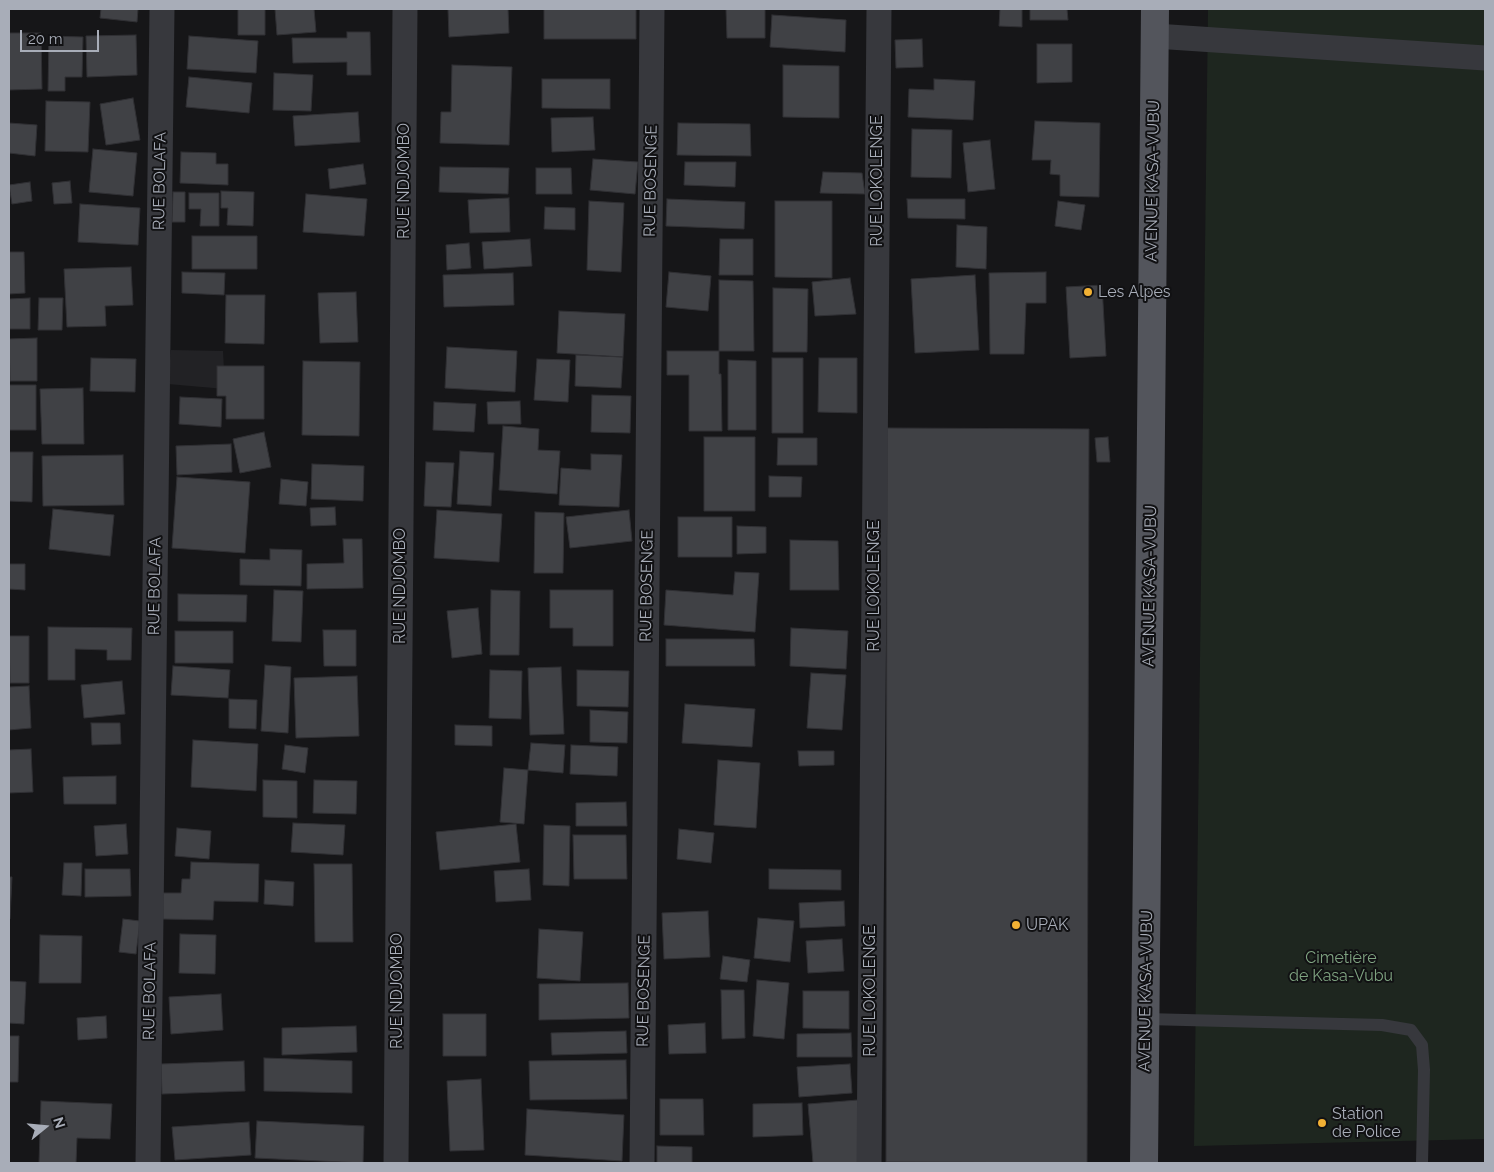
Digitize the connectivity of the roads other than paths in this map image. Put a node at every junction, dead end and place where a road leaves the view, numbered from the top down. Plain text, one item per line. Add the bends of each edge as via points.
1 (162, 9) edge
2 (405, 9) edge
3 (652, 9) edge
4 (879, 9) edge
5 (1155, 9) edge
6 (1155, 36) junction
7 (1485, 58) edge
8 (1146, 1019) junction
9 (148, 1163) edge
10 (396, 1163) edge
11 (642, 1163) edge
12 (869, 1163) edge
13 (1144, 1163) edge
14 (1422, 1163) edge

1 - 9 street, RUE BOLAFA
2 - 10 street, RUE NDJOMBO
3 - 11 street, RUE BOSENGE
4 - 12 street, RUE LOKOLENGE
5 - 6 main road, AVENUE KASA-VUBU
6 - 7 street
6 - 8 main road, AVENUE KASA-VUBU
8 - 13 main road, AVENUE KASA-VUBU
8 - 14 lane via 1382,1025 1412,1030 1422,1045 1424,1070

